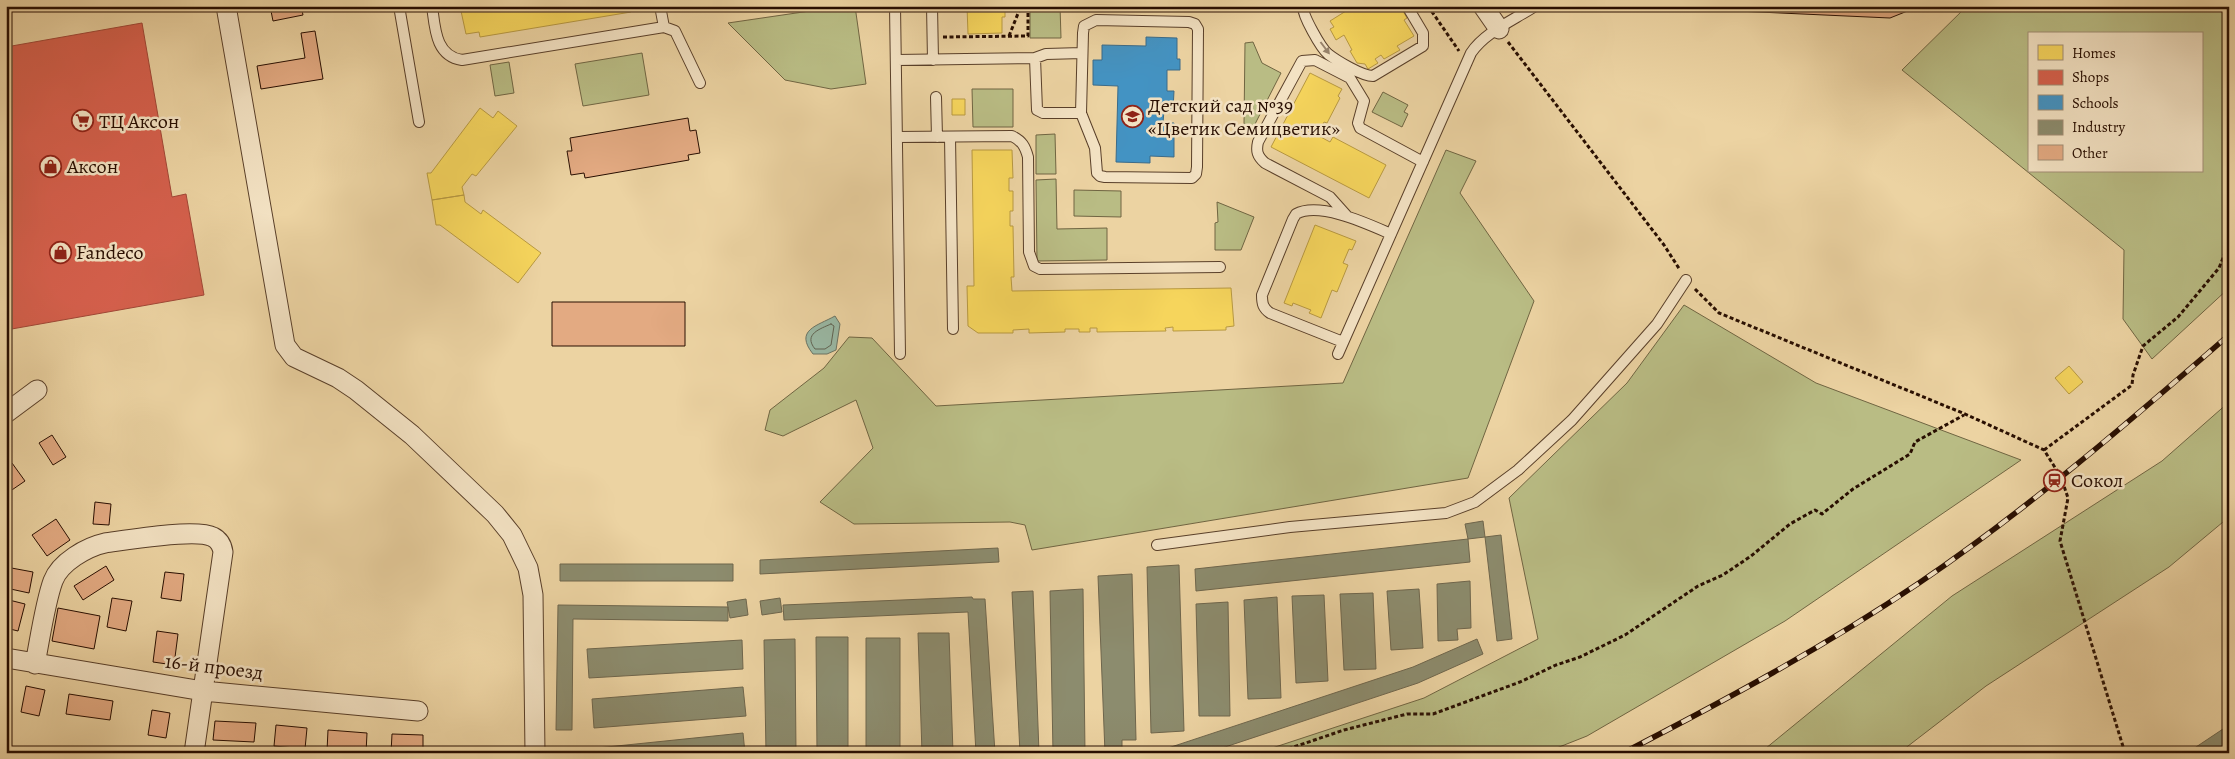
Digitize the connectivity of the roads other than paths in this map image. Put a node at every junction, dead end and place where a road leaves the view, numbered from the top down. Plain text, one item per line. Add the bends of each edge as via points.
1 (226, 6) edge
2 (399, 6) edge
3 (432, 6) edge
4 (660, 6) edge
5 (895, 6) edge
6 (932, 6) edge
7 (1303, 6) edge
8 (1407, 6) edge
9 (1483, 6) edge
10 (1535, 6) edge
11 (664, 27) junction
12 (1499, 30) junction
13 (1082, 53) junction
14 (1035, 58) junction
15 (896, 60) junction
16 (932, 60) junction
17 (700, 83) dead end
18 (936, 97) dead end
19 (1081, 114) junction
20 (419, 122) dead end
21 (950, 136) junction
22 (897, 137) junction
23 (937, 137) junction
24 (1423, 162) junction
25 (1347, 216) junction
26 (1391, 234) junction
27 (1220, 267) dead end
28 (1686, 280) road end
29 (953, 329) dead end
30 (1343, 342) junction
31 (900, 354) dead end
32 (1338, 354) dead end
33 (38, 390) dead end
34 (6, 413) edge
35 (1157, 545) dead end
36 (6, 658) edge
37 (35, 664) junction
38 (203, 691) junction
39 (418, 711) dead end
40 (194, 753) edge
41 (534, 753) edge

1 - 41 street via 285,345 294,357 338,378 412,435 495,514 512,536 528,568 533,595
2 - 20 lane
3 - 11 lane via 439,44 462,60
4 - 11 lane
5 - 15 lane
6 - 16 lane
7 -> 8 lane via 1304,15 1327,53 1363,74 1373,76 1423,46 1422,33
9 - 12 street
10 - 12 lane
11 - 17 lane via 676,31
12 - 24 lane via 1477,45
13 - 14 lane via 1046,54
13 - 19 lane
13 - 19 lane via 1082,33 1090,22 1195,24 1199,37 1196,174 1186,179 1100,176 1095,148
14 - 16 lane
14 - 19 lane via 1037,110
15 - 16 lane
15 - 22 lane
18 - 23 lane
21 - 23 lane
21 - 27 lane via 1012,136 1025,146 1028,157 1029,252 1034,266 1040,269
21 - 29 lane
22 - 23 lane
22 - 31 lane
24 - 25 lane via 1360,128 1358,123 1364,101 1350,78 1315,60 1302,61 1256,149 1265,163 1330,197
24 - 26 lane
25 - 26 lane
25 - 30 lane via 1309,210 1296,214 1262,295 1265,310 1270,313
26 - 30 lane
28 - 35 lane via 1657,324 1572,420 1518,470 1475,502 1446,513 1290,526
30 - 32 lane
33 - 34 street
36 - 37 street, 16-й проезд
37 - 38 street, 16-й проезд
37 - 38 street via 54,579 63,567 93,546 105,542 196,533 212,536 221,544 223,552
38 - 39 street, 16-й проезд
38 - 40 street

